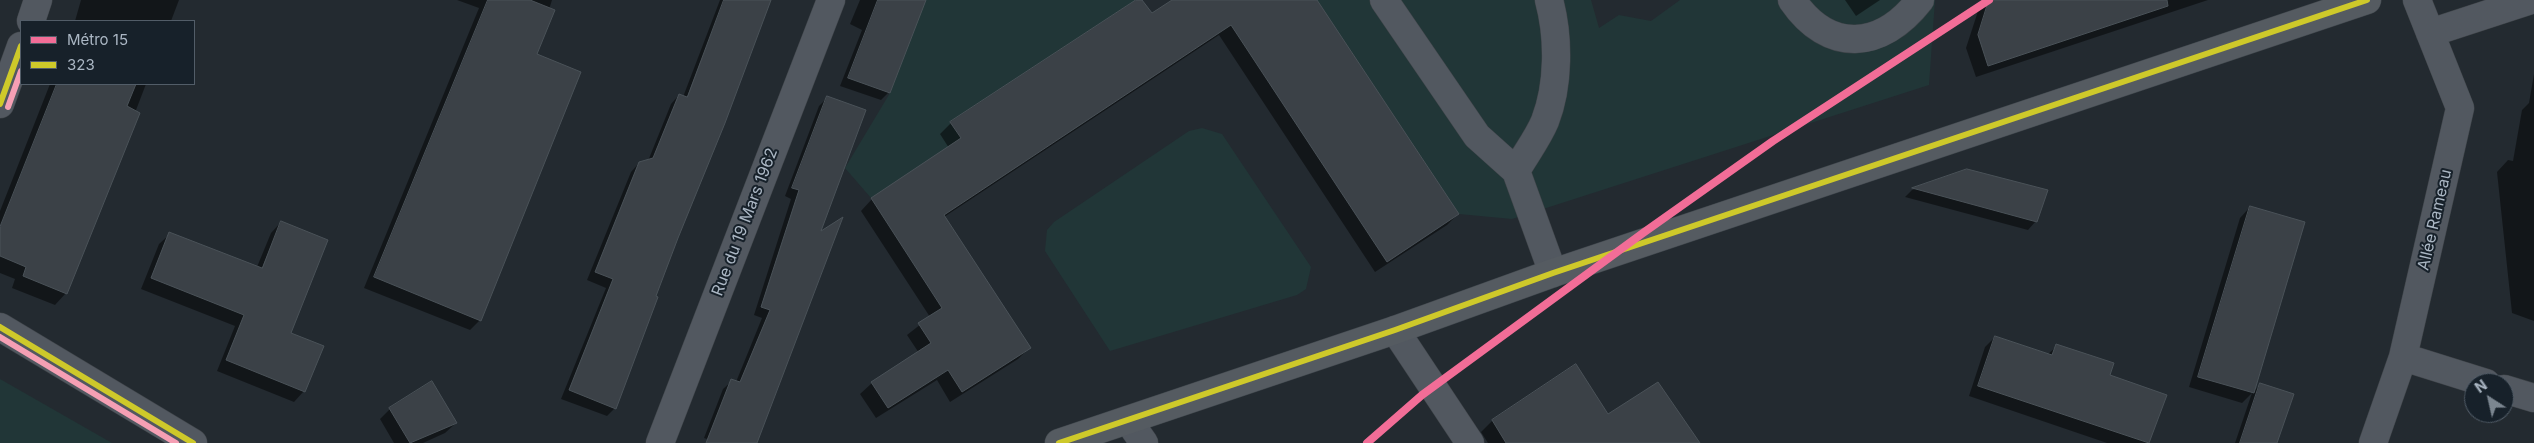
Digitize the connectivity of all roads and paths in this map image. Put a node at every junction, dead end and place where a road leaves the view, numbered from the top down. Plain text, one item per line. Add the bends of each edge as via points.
1 (38, 0) edge
2 (831, 0) edge
3 (1384, 0) edge
4 (1549, 0) edge
5 (1792, 0) edge
6 (1920, 0) edge
7 (2367, 0) edge
8 (2417, 0) edge
9 (2531, 0) edge
10 (30, 20) edge
11 (2430, 33) junction
12 (13, 51) edge
13 (0, 104) edge
14 (1516, 170) junction
15 (1553, 273) junction
16 (0, 327) edge
17 (1395, 330) junction
18 (2403, 357) junction
19 (2464, 376) edge
20 (2514, 392) edge
21 (2534, 398) edge
22 (1128, 420) junction
23 (193, 443) edge
24 (660, 443) edge
25 (1059, 443) edge
26 (1144, 443) edge
27 (1470, 443) edge
28 (2374, 443) edge

1 - 10 street
2 - 24 street, Rue du 19 Mars 1962
3 - 14 street via 1477,136
4 - 14 street via 1556,44 1553,83 1545,121
5 - 6 street via 1818,29 1838,38 1862,40 1889,29 1913,10
7 - 15 main road
8 - 11 street, Allée Rameau
9 - 11 street
11 - 18 street, Allée Rameau via 2460,108
12 - 13 street
14 - 15 street
15 - 17 main road
16 - 23 street
17 - 22 main road
17 - 27 street
18 - 19 street
18 - 28 street, Allée Rameau
20 - 21 street
22 - 25 main road
22 - 26 street

